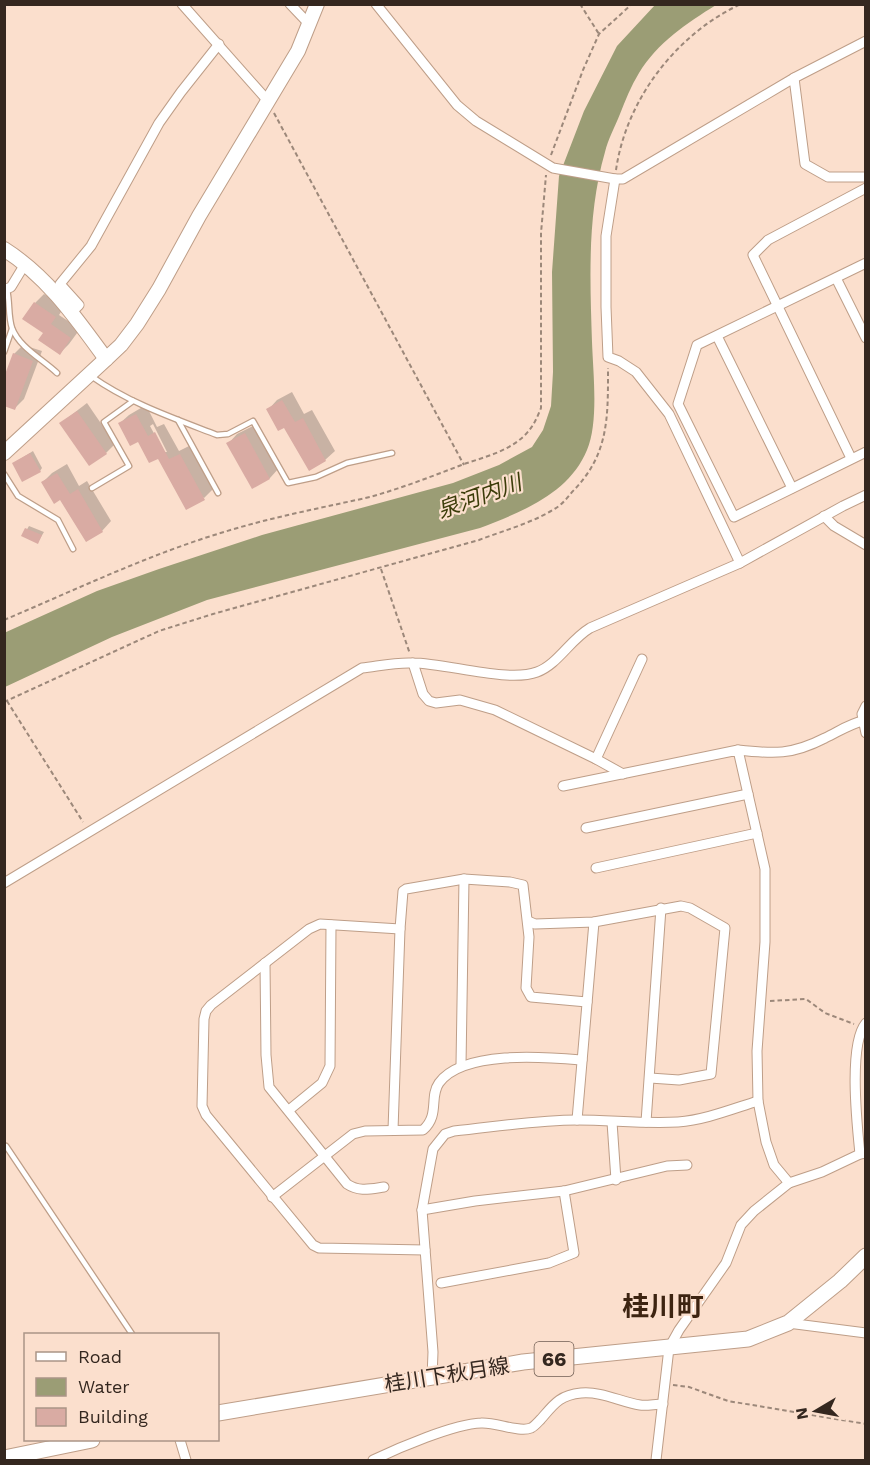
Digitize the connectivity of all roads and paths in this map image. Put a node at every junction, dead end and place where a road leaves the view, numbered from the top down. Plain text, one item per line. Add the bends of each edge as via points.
1 (182, 4) edge
2 (291, 4) edge
3 (317, 4) edge
4 (376, 4) edge
5 (580, 4) edge
6 (632, 4) edge
7 (741, 4) edge
8 (309, 24) junction
9 (599, 34) junction
10 (866, 41) edge
11 (219, 44) junction
12 (794, 78) junction
13 (268, 101) junction
14 (550, 167) junction
15 (866, 177) edge
16 (612, 179) junction
17 (864, 192) edge
18 (4, 249) edge
19 (866, 263) edge
20 (25, 264) junction
21 (836, 278) junction
22 (6, 290) edge
23 (777, 307) junction
24 (7, 311) edge
25 (72, 312) junction
26 (12, 329) junction
27 (717, 336) junction
28 (866, 338) edge
29 (4, 352) edge
30 (608, 357) junction
31 (106, 360) junction
32 (57, 373) dead end
33 (89, 375) junction
34 (133, 401) junction
35 (178, 420) junction
36 (866, 452) edge
37 (4, 453) edge
38 (392, 453) dead end
39 (851, 458) junction
40 (464, 465) junction
41 (4, 474) edge
42 (92, 488) dead end
43 (792, 488) junction
44 (218, 493) dead end
45 (866, 495) edge
46 (824, 516) junction
47 (866, 546) edge
48 (74, 549) dead end
49 (740, 562) junction
50 (381, 568) junction
51 (4, 620) edge
52 (642, 659) dead end
53 (412, 663) junction
54 (6, 701) edge
55 (866, 706) edge
56 (863, 721) junction
57 (866, 733) edge
58 (738, 750) junction
59 (596, 759) junction
60 (623, 774) junction
61 (562, 786) dead end
62 (748, 794) junction
63 (586, 828) dead end
64 (90, 832) junction
65 (757, 833) junction
66 (596, 868) dead end
67 (464, 879) junction
68 (4, 884) edge
69 (660, 908) junction
70 (528, 921) junction
71 (594, 922) junction
72 (331, 925) junction
73 (400, 929) junction
74 (265, 963) junction
75 (587, 1002) junction
76 (761, 1002) junction
77 (864, 1025) edge
78 (582, 1060) junction
79 (461, 1065) junction
80 (650, 1078) junction
81 (758, 1101) junction
82 (289, 1110) junction
83 (577, 1120) junction
84 (612, 1122) junction
85 (646, 1122) junction
86 (393, 1131) junction
87 (6, 1146) dead end
88 (863, 1154) edge
89 (325, 1155) junction
90 (687, 1165) dead end
91 (616, 1180) junction
92 (789, 1183) junction
93 (384, 1187) dead end
94 (564, 1191) junction
95 (272, 1197) junction
96 (422, 1210) junction
97 (424, 1250) junction
98 (866, 1256) edge
99 (441, 1283) dead end
100 (788, 1323) junction
101 (131, 1333) edge
102 (866, 1333) edge
103 (669, 1348) junction
104 (432, 1378) junction
105 (665, 1383) junction
106 (663, 1404) junction
107 (219, 1413) edge
108 (866, 1424) edge
109 (87, 1441) edge
110 (180, 1441) edge
111 (4, 1458) edge
112 (186, 1461) edge
113 (373, 1461) edge
114 (656, 1461) edge

1 - 11 street
2 - 8 street
3 - 8 street
4 - 14 street via 457,105
5 - 9 path
6 - 9 path
7 - 16 path via 702,26 662,66 621,145
8 - 13 street
9 - 14 path
10 - 12 street
11 - 13 street
11 - 25 street via 159,123 91,246 60,284 79,305
12 - 15 street via 805,164 828,177
12 - 16 street via 623,179
13 - 31 street via 148,307
13 - 40 path
14 - 16 street
14 - 40 path via 541,233 541,408 536,421 512,446
16 - 30 street via 606,237
17 - 23 street via 768,240 753,255
18 - 20 street
19 - 21 street
20 - 22 street
20 - 25 street
21 - 23 street
21 - 28 street
22 - 24 lane via 10,303
23 - 27 street
23 - 39 street
24 - 26 lane
25 - 31 street
26 - 29 lane
26 - 32 lane via 23,345
27 - 43 street
27 - 43 street via 697,345 678,404 734,517
30 - 49 street via 636,372 669,414
30 - 50 path via 608,410 602,447 586,478 560,505 521,525
31 - 33 street
33 - 34 lane
33 - 37 street
34 - 35 lane
34 - 42 lane via 104,422 129,466
35 - 38 lane via 223,436 253,421 288,483
35 - 44 lane
36 - 39 street
39 - 43 street
40 - 51 path via 370,496 223,532
41 - 48 lane via 18,496 58,520
45 - 46 street
46 - 47 street
46 - 49 street
49 - 53 street via 590,628 536,673 513,676
50 - 53 path
50 - 54 path via 159,631
52 - 59 street
53 - 59 street via 429,701 460,700 495,710
53 - 64 street via 362,668
54 - 64 path
55 - 56 street
56 - 57 street
56 - 58 street via 803,748 780,753
58 - 60 street
58 - 62 street
59 - 60 street
60 - 61 street
62 - 63 street
62 - 65 street
64 - 68 street
65 - 66 street
65 - 76 street via 765,869 766,901
67 - 70 street via 523,885
67 - 73 street via 403,891
67 - 79 street
69 - 71 street
69 - 80 street
69 - 80 street via 690,908 725,928 711,1074 679,1080
70 - 71 street
70 - 75 street via 526,988 531,997
71 - 75 street
72 - 73 street
72 - 74 street via 309,929
72 - 82 street via 330,1066 322,1083
73 - 86 street
74 - 82 street via 267,1077 269,1086
74 - 95 street via 206,1011 202,1106
75 - 78 street
76 - 77 path via 807,999 825,1013
76 - 81 street via 756,1051
77 - 88 street via 858,1034 856,1080
78 - 79 street via 541,1057
78 - 83 street
79 - 86 street via 437,1085 433,1116 423,1130
80 - 85 street
81 - 85 street via 680,1122
81 - 92 street via 774,1165
82 - 89 street
83 - 84 street
83 - 96 street via 445,1134 433,1149
84 - 85 street
84 - 91 street
86 - 89 street via 353,1134
87 - 101 lane
88 - 92 street
89 - 93 street via 354,1188
89 - 95 street
90 - 91 street via 667,1166
91 - 94 street
92 - 103 street via 741,1225 726,1263
94 - 96 street
94 - 99 street via 574,1253 549,1263
95 - 97 street via 319,1248
96 - 97 street
97 - 104 street
98 - 100 main road, 桂川下秋月線 / 66
100 - 102 street
100 - 103 main road, 桂川下秋月線 / 66 via 748,1339
103 - 104 main road, 桂川下秋月線 / 66 via 523,1362
103 - 105 street
104 - 107 main road, 桂川下秋月線 / 66
105 - 106 street
105 - 108 path via 728,1401
106 - 113 street via 640,1405 584,1392 557,1400 533,1428 479,1423 395,1449
106 - 114 street
109 - 111 main road
110 - 112 street

